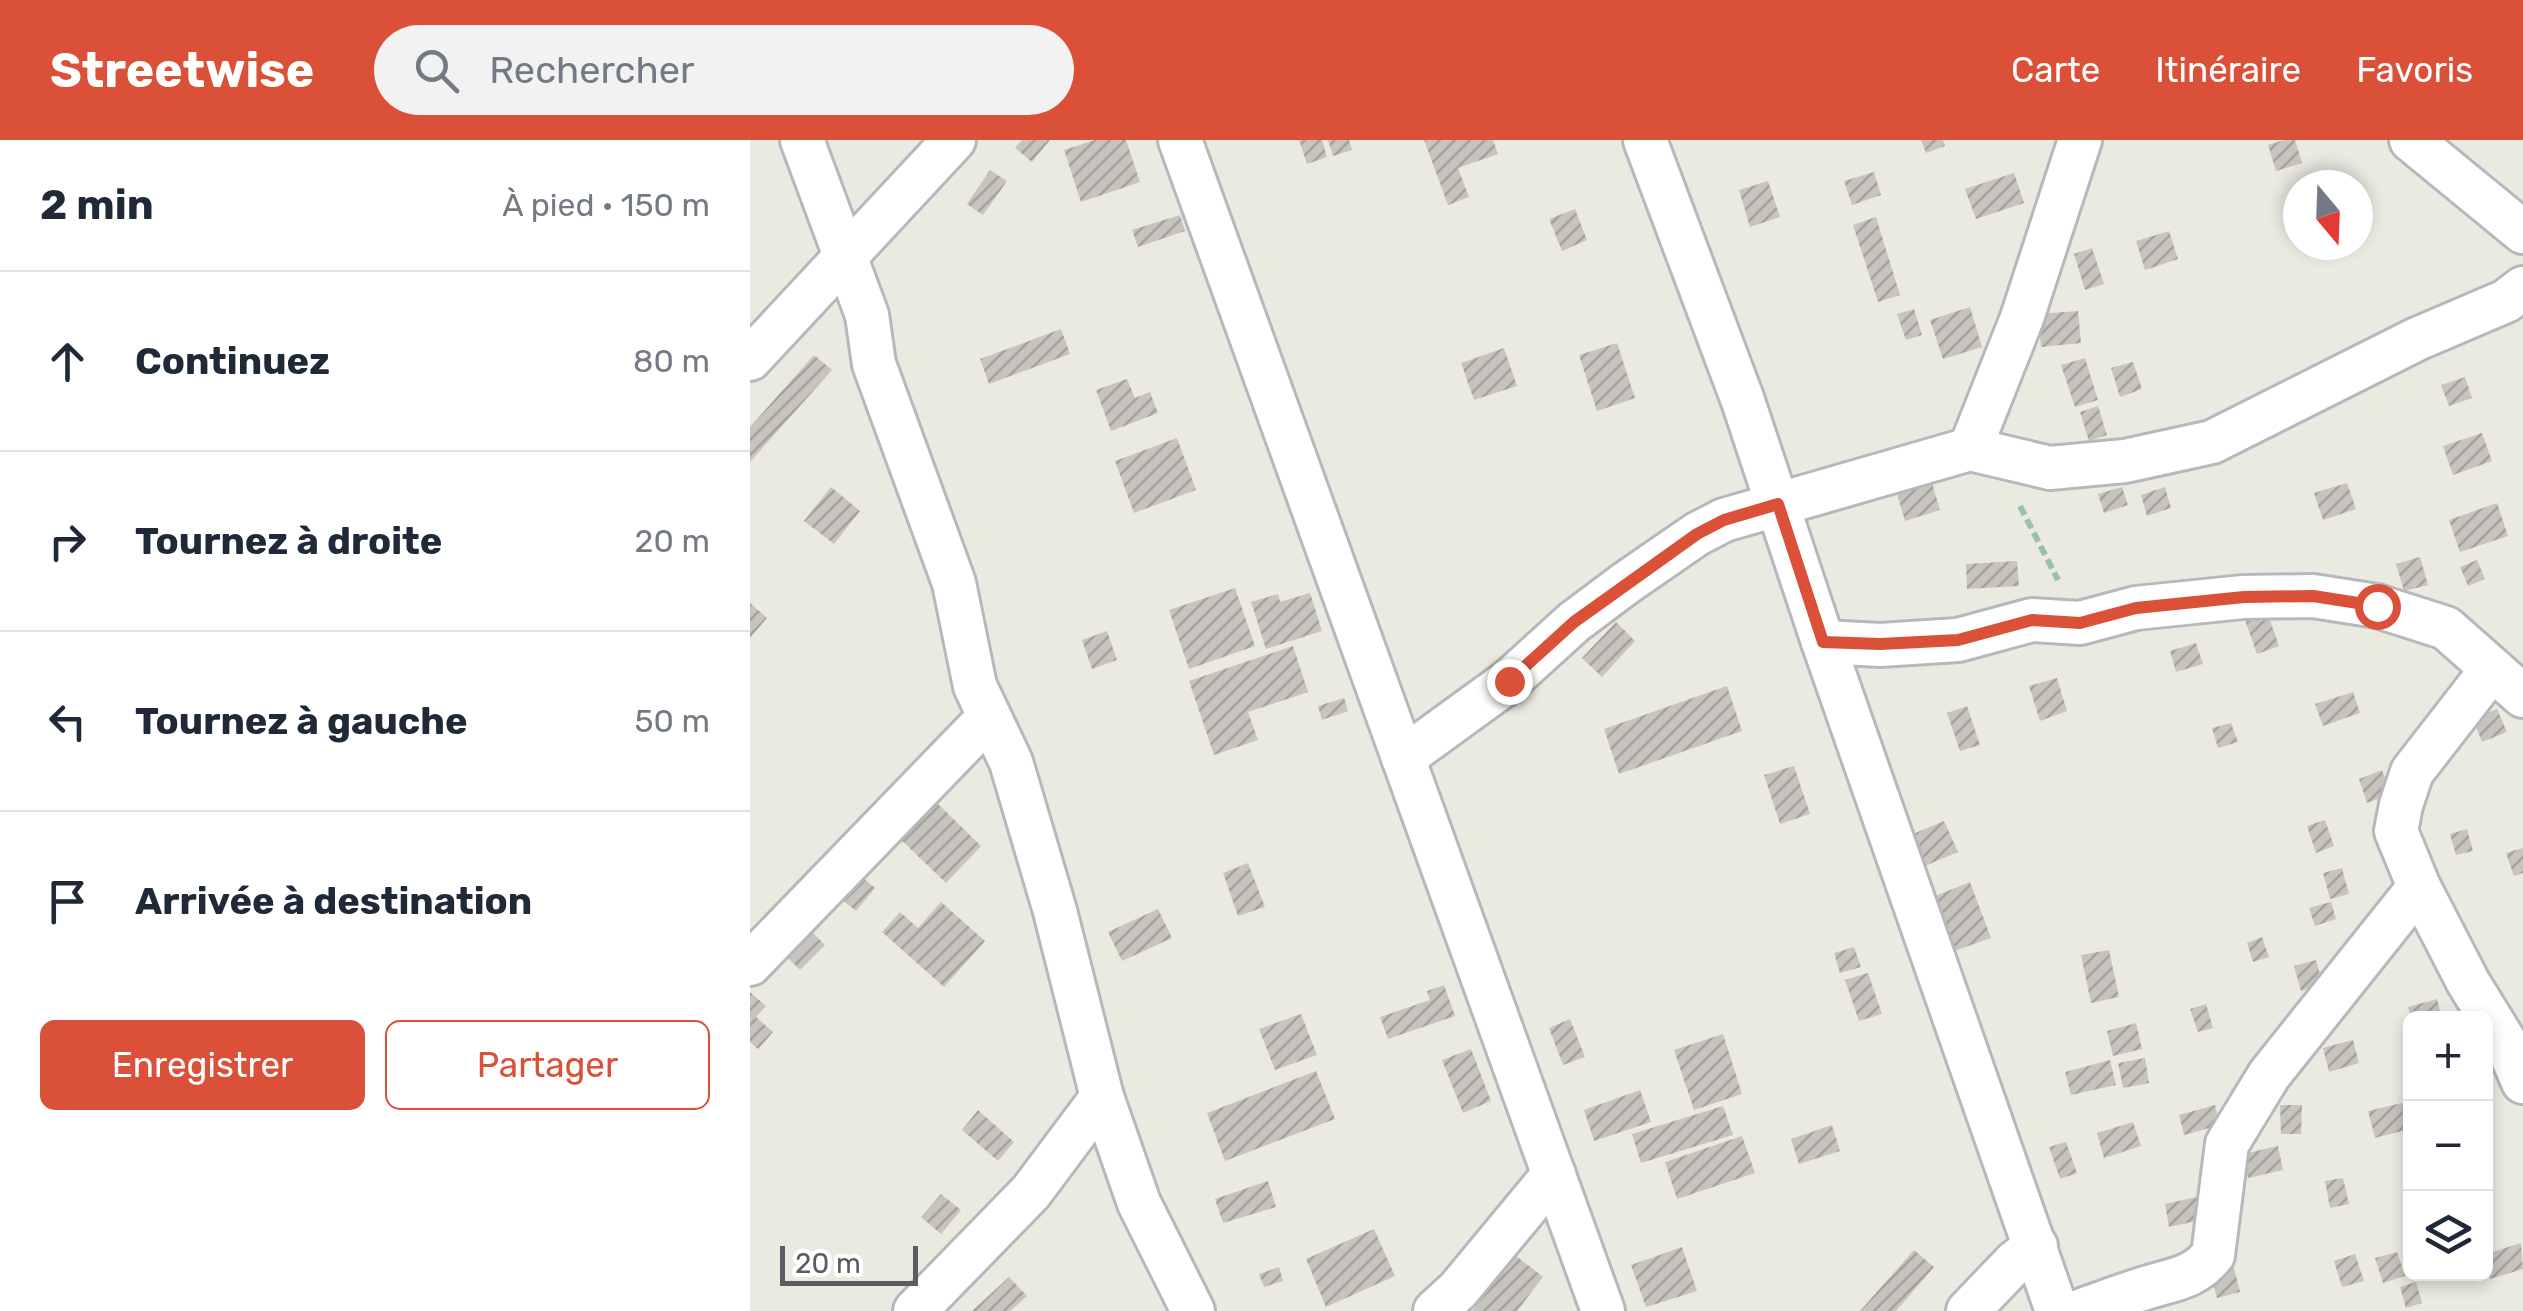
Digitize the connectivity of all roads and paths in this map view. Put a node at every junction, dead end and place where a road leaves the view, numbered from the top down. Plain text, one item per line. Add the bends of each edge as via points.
1 (802, 140) edge
2 (954, 140) edge
3 (1180, 140) edge
4 (1645, 140) edge
5 (2080, 140) edge
6 (2411, 140) edge
7 (2523, 232) edge
8 (845, 260) junction
9 (2523, 288) edge
10 (750, 359) edge
11 (1970, 450) junction
12 (1778, 504) junction
13 (2080, 623) junction
14 (1823, 642) junction
15 (2508, 682) edge
16 (988, 718) junction
17 (1403, 758) junction
18 (2420, 886) junction
19 (750, 964) edge
20 (2523, 1082) edge
21 (1102, 1097) junction
22 (1554, 1174) junction
23 (2036, 1246) junction
24 (915, 1311) edge
25 (1193, 1311) edge
26 (1435, 1311) edge
27 (1604, 1311) edge
28 (1968, 1311) edge
29 (2057, 1311) edge
30 (2079, 1311) edge

1 - 8 street
2 - 8 street
3 - 17 street
4 - 12 street
5 - 11 street
6 - 7 street
8 - 10 street
8 - 16 street via 867,315 874,364 954,583
9 - 11 street via 2212,442 2050,468
11 - 12 street
11 - 13 path via 2014,495
12 - 14 street
12 - 17 street via 1724,520 1662,557
13 - 14 street via 2032,620 1958,640
13 - 15 street via 2136,608 2313,596 2377,606 2446,628
14 - 23 street
15 - 18 street via 2412,772 2396,832
16 - 19 street
16 - 21 street via 1010,762 1055,911
17 - 22 street
18 - 20 street
18 - 30 street via 2269,1075 2227,1144 2213,1255 2183,1279
21 - 24 street via 1031,1192
21 - 25 street via 1139,1203
22 - 26 street
22 - 27 street
23 - 28 street
23 - 29 street

